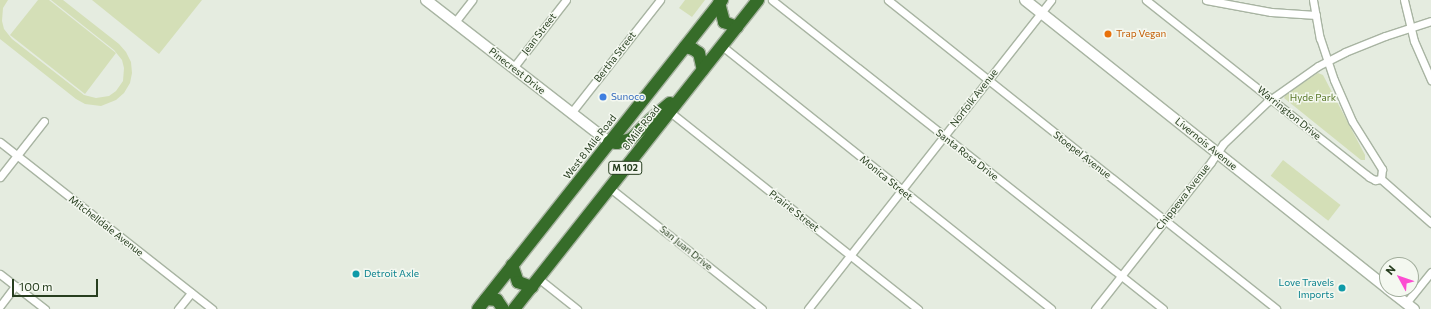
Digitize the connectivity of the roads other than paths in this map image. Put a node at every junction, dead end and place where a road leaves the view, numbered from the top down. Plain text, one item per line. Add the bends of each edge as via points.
1 (426, 0) edge
2 (472, 0) edge
3 (566, 0) edge
4 (660, 0) edge
5 (758, 0) edge
6 (772, 0) edge
7 (888, 0) edge
8 (1025, 0) edge
9 (1051, 0) edge
10 (1146, 0) edge
11 (1206, 0) edge
12 (1313, 0) edge
13 (1404, 0) edge
14 (721, 2) edge
15 (1040, 13) junction
16 (1316, 15) junction
17 (455, 22) junction
18 (1431, 22) edge
19 (737, 27) junction
20 (1410, 27) junction
21 (722, 46) junction
22 (685, 47) junction
23 (1327, 62) junction
24 (513, 68) junction
25 (703, 70) junction
26 (988, 80) junction
27 (1431, 80) edge
28 (687, 90) junction
29 (1271, 99) junction
30 (670, 112) junction
31 (571, 113) junction
32 (44, 121) dead end
33 (944, 136) junction
34 (0, 142) edge
35 (609, 142) junction
36 (1216, 152) junction
37 (17, 156) junction
38 (0, 177) edge
39 (1381, 179) junction
40 (610, 188) junction
41 (902, 190) junction
42 (1165, 220) junction
43 (1431, 223) edge
44 (850, 255) junction
45 (512, 265) junction
46 (1431, 272) edge
47 (0, 274) edge
48 (1121, 276) junction
49 (1379, 281) edge
50 (535, 282) junction
51 (15, 286) junction
52 (191, 293) junction
53 (1397, 297) edge
54 (486, 299) junction
55 (0, 306) edge
56 (1407, 307) edge
57 (45, 309) edge
58 (178, 309) edge
59 (212, 309) edge
60 (478, 309) edge
61 (503, 309) edge
62 (514, 309) edge
63 (577, 309) edge
64 (762, 309) edge
65 (808, 309) edge
66 (918, 309) edge
67 (1051, 309) edge
68 (1095, 309) edge
69 (1163, 309) edge
70 (1276, 309) edge

1 - 17 street, Pinecrest Drive
2 - 17 street
3 - 24 street, Jean Street
4 - 31 street, Bertha Street
5 - 19 highway, 8 Mile Road / M 102
6 - 33 street, Santa Rosa Drive
7 - 26 street, Stoepel Avenue
8 - 15 street, Livernois Avenue
9 - 15 street, Norfolk Avenue
10 - 29 street, Warrington Drive
11 - 16 street via 1264,11
12 - 16 street
13 - 20 street
14 - 19 highway via 724,22
14 - 22 highway, West 8 Mile Road / M 102
15 - 26 street, Norfolk Avenue
15 - 36 street, Livernois Avenue
16 - 23 street
17 - 24 street, Pinecrest Drive
18 - 20 street, Chippewa Avenue
19 - 21 highway, 8 Mile Road / M 102
20 - 23 street, Chippewa Avenue via 1366,43
20 - 27 street via 1420,58
21 - 25 highway, 8 Mile Road / M 102
21 - 41 street, Monica Street
22 - 25 highway via 699,53
22 - 35 highway, West 8 Mile Road / M 102
23 - 29 street, Chippewa Avenue
23 - 39 street via 1352,121 1382,169
24 - 31 street, Pinecrest Drive
25 - 28 highway, 8 Mile Road / M 102
26 - 33 street, Norfolk Avenue
26 - 42 street, Stoepel Avenue
28 - 30 highway, 8 Mile Road / M 102
28 - 35 highway via 651,119 634,138 621,143
29 - 36 street, Chippewa Avenue
29 - 39 street, Warrington Drive via 1369,177
30 - 40 highway, 8 Mile Road / M 102
30 - 44 street, Prairie Street
31 - 35 street, Pinecrest Drive
32 - 37 street
33 - 41 street, Norfolk Avenue
33 - 48 street, Santa Rosa Drive
34 - 37 street, Mitchelldale Avenue
35 - 45 highway, West 8 Mile Road / M 102
36 - 42 street, Chippewa Avenue
36 - 49 street, Livernois Avenue
37 - 38 street
37 - 52 street, Mitchelldale Avenue
39 - 43 street, Warrington Drive
40 - 50 highway, 8 Mile Road / M 102
40 - 64 street, San Juan Drive
41 - 44 street, Norfolk Avenue
41 - 67 street, Monica Street
42 - 48 street, Chippewa Avenue
42 - 70 street, Stoepel Avenue
44 - 65 street, Norfolk Avenue
44 - 66 street, Prairie Street
45 - 50 highway via 518,282
45 - 54 highway, West 8 Mile Road / M 102
46 - 56 street
47 - 51 street
48 - 68 street, Chippewa Avenue
48 - 69 street, Santa Rosa Drive
50 - 62 highway, 8 Mile Road / M 102
50 - 63 street
51 - 55 street
51 - 57 street
52 - 58 street
52 - 59 street, Mitchelldale Avenue
53 - 56 street, Livernois Avenue
54 - 60 highway, West 8 Mile Road / M 102
54 - 61 highway via 497,300

